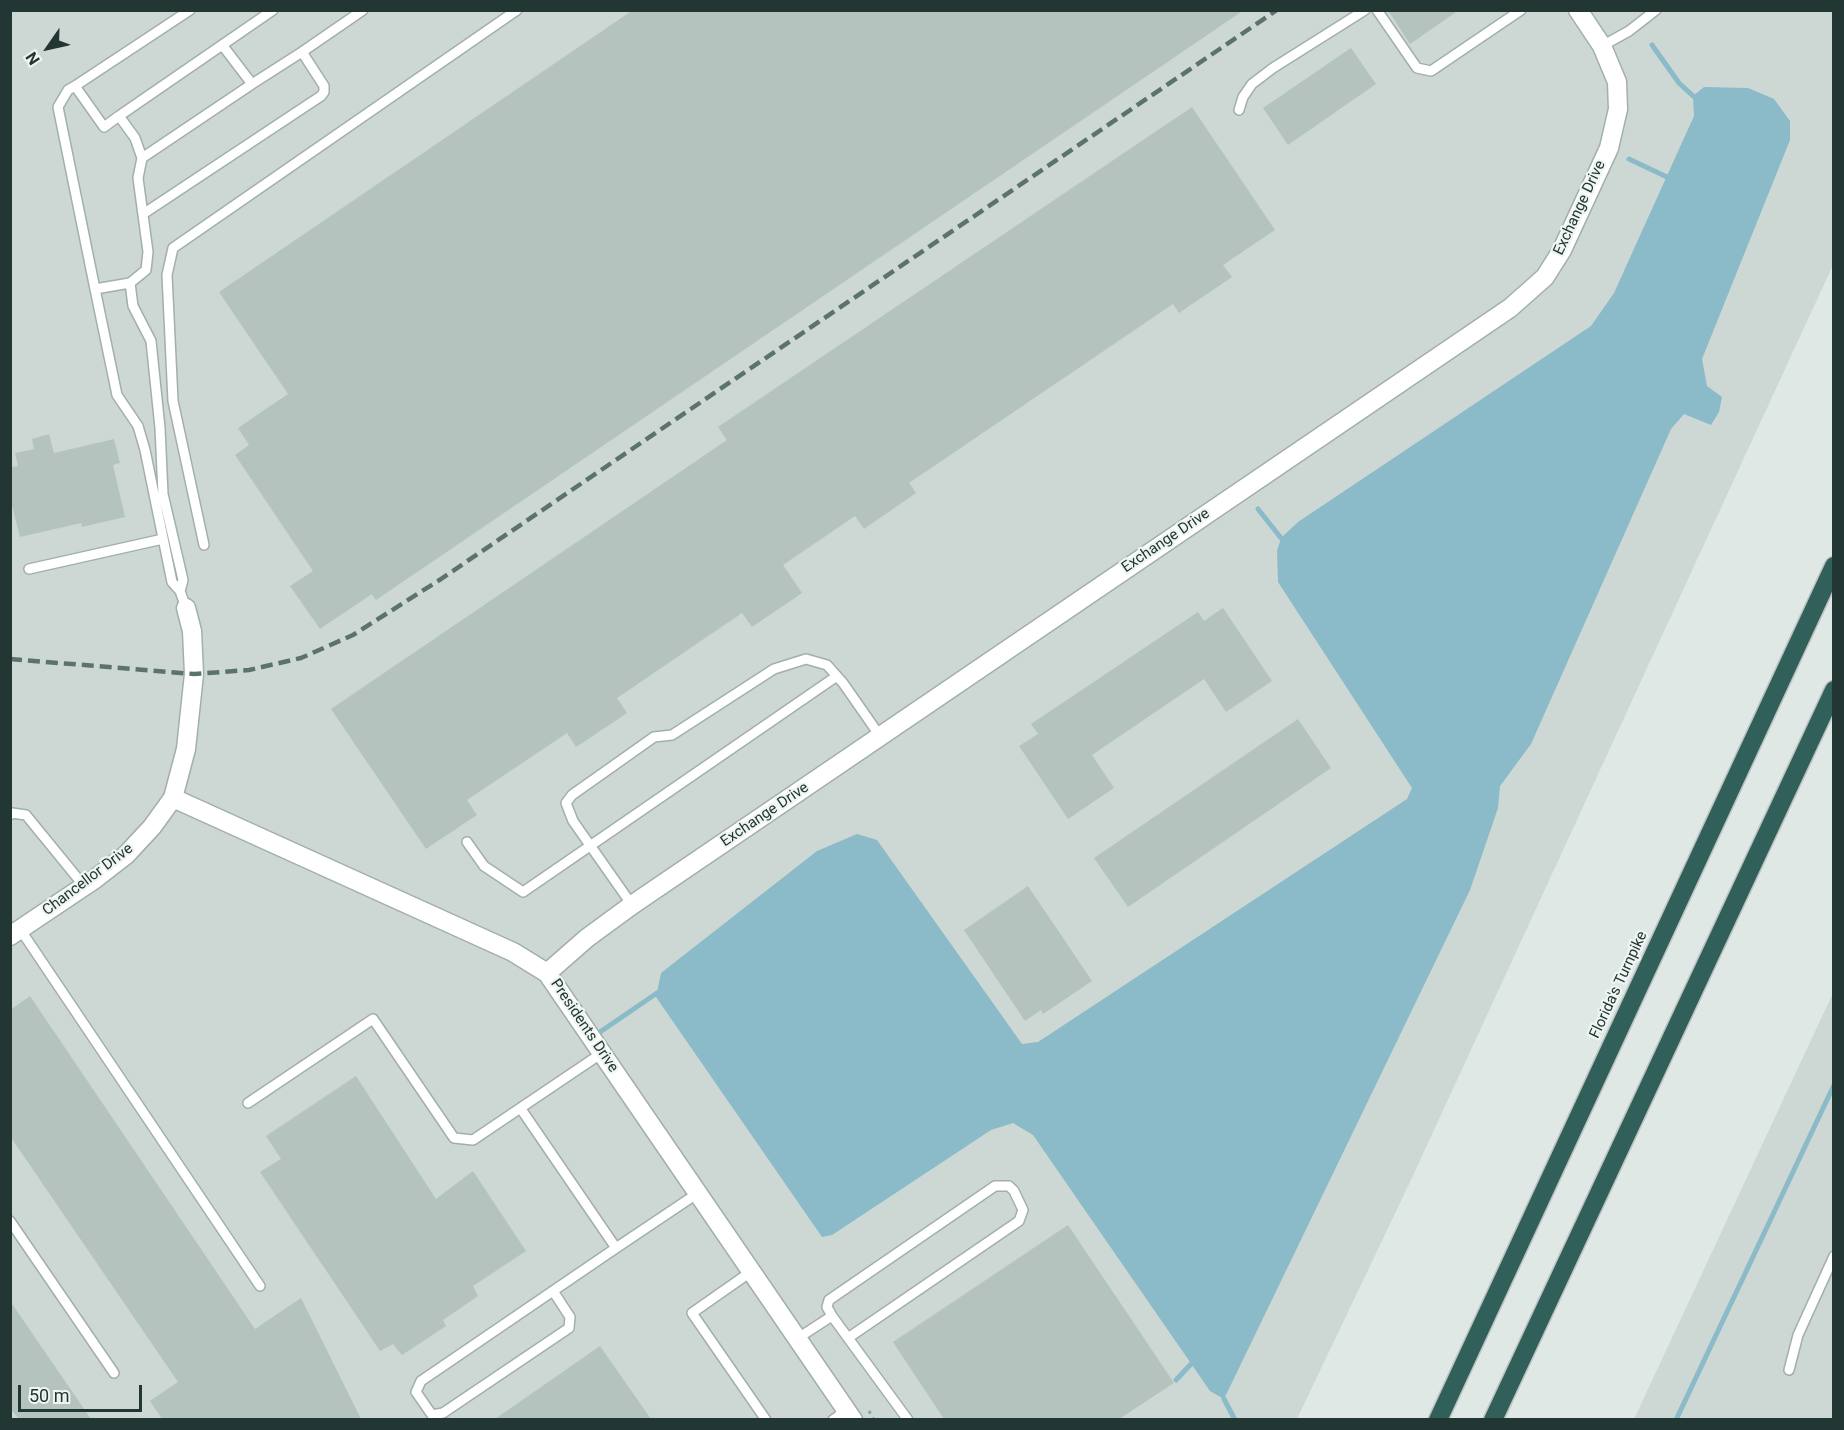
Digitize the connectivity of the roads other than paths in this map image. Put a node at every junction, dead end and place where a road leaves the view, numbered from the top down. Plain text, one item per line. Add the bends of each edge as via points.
1 (190, 10) edge
2 (273, 10) edge
3 (363, 10) edge
4 (517, 10) edge
5 (1365, 10) edge
6 (1377, 10) edge
7 (1521, 10) edge
8 (1578, 10) edge
9 (1656, 10) edge
10 (223, 46) junction
11 (1602, 46) junction
12 (302, 52) junction
13 (252, 84) junction
14 (75, 86) junction
15 (1239, 110) dead end
16 (119, 116) junction
17 (142, 158) junction
18 (143, 214) junction
19 (130, 283) junction
20 (95, 289) junction
21 (163, 539) junction
22 (204, 545) dead end
23 (1833, 566) edge
24 (29, 569) dead end
25 (183, 599) junction
26 (837, 676) junction
27 (1833, 690) edge
28 (880, 736) junction
29 (173, 798) junction
30 (10, 815) edge
31 (467, 842) dead end
32 (591, 846) junction
33 (84, 886) junction
34 (632, 905) junction
35 (15, 932) edge
36 (547, 973) junction
37 (602, 1053) junction
38 (248, 1103) dead end
39 (521, 1109) junction
40 (698, 1193) junction
41 (10, 1221) edge
42 (616, 1248) junction
43 (1833, 1256) edge
44 (752, 1271) junction
45 (260, 1286) dead end
46 (553, 1291) junction
47 (832, 1316) junction
48 (798, 1338) junction
49 (848, 1338) junction
50 (1789, 1370) dead end
51 (114, 1373) dead end
52 (844, 1416) edge
53 (766, 1419) edge
54 (908, 1419) edge
55 (1438, 1419) edge
56 (1493, 1419) edge

1 - 14 lane
2 - 10 lane
3 - 12 lane
4 - 22 lane via 173,248 167,275 174,401
5 - 15 lane via 1252,84
6 - 7 lane via 1417,68 1431,71
8 - 11 street, Exchange Drive
9 - 11 lane
10 - 13 lane
10 - 16 lane
11 - 28 street, Exchange Drive via 1617,82 1618,109 1609,148 1562,250 1545,277 1510,308
12 - 13 lane
12 - 18 lane via 324,86 321,96
13 - 17 lane
14 - 16 lane via 104,127
14 - 20 lane via 58,107
16 - 17 lane via 135,138
17 - 18 lane via 138,178
18 - 19 lane via 146,270
19 - 20 lane
19 - 25 lane via 133,306 151,341 163,495 183,580
20 - 21 lane via 117,394 138,426
21 - 24 lane
21 - 25 lane via 172,582
23 - 55 highway, Florida's Turnpike
25 - 29 street, Chancellor Drive via 192,631 194,674 186,749
26 - 28 lane
26 - 32 lane
26 - 32 lane via 827,665 806,659 774,669 672,735 654,737 566,803
27 - 56 highway
28 - 34 street, Exchange Drive
29 - 33 street, Chancellor Drive via 153,827 126,855
29 - 36 street, Presidents Drive via 513,952
30 - 33 lane via 26,815
31 - 32 lane via 484,866 523,892
32 - 34 lane
33 - 35 street, Chancellor Drive
34 - 36 street, Exchange Drive
35 - 45 lane
36 - 37 street, Presidents Drive
37 - 39 lane
37 - 40 street, Presidents Drive
38 - 39 lane via 373,1019 454,1138 473,1140
39 - 42 lane
40 - 42 lane
40 - 44 street, Presidents Drive
41 - 51 lane
42 - 46 lane
43 - 50 lane via 1798,1335
44 - 48 street, Presidents Drive
44 - 53 lane via 692,1313
46 - 46 lane via 421,1381 416,1392 432,1415 443,1413 569,1328 570,1317
47 - 48 lane
47 - 49 lane
47 - 49 lane via 827,1307 829,1300 995,1186 1009,1186 1014,1191 1023,1210 1019,1221
48 - 52 street, Presidents Drive
49 - 54 lane

